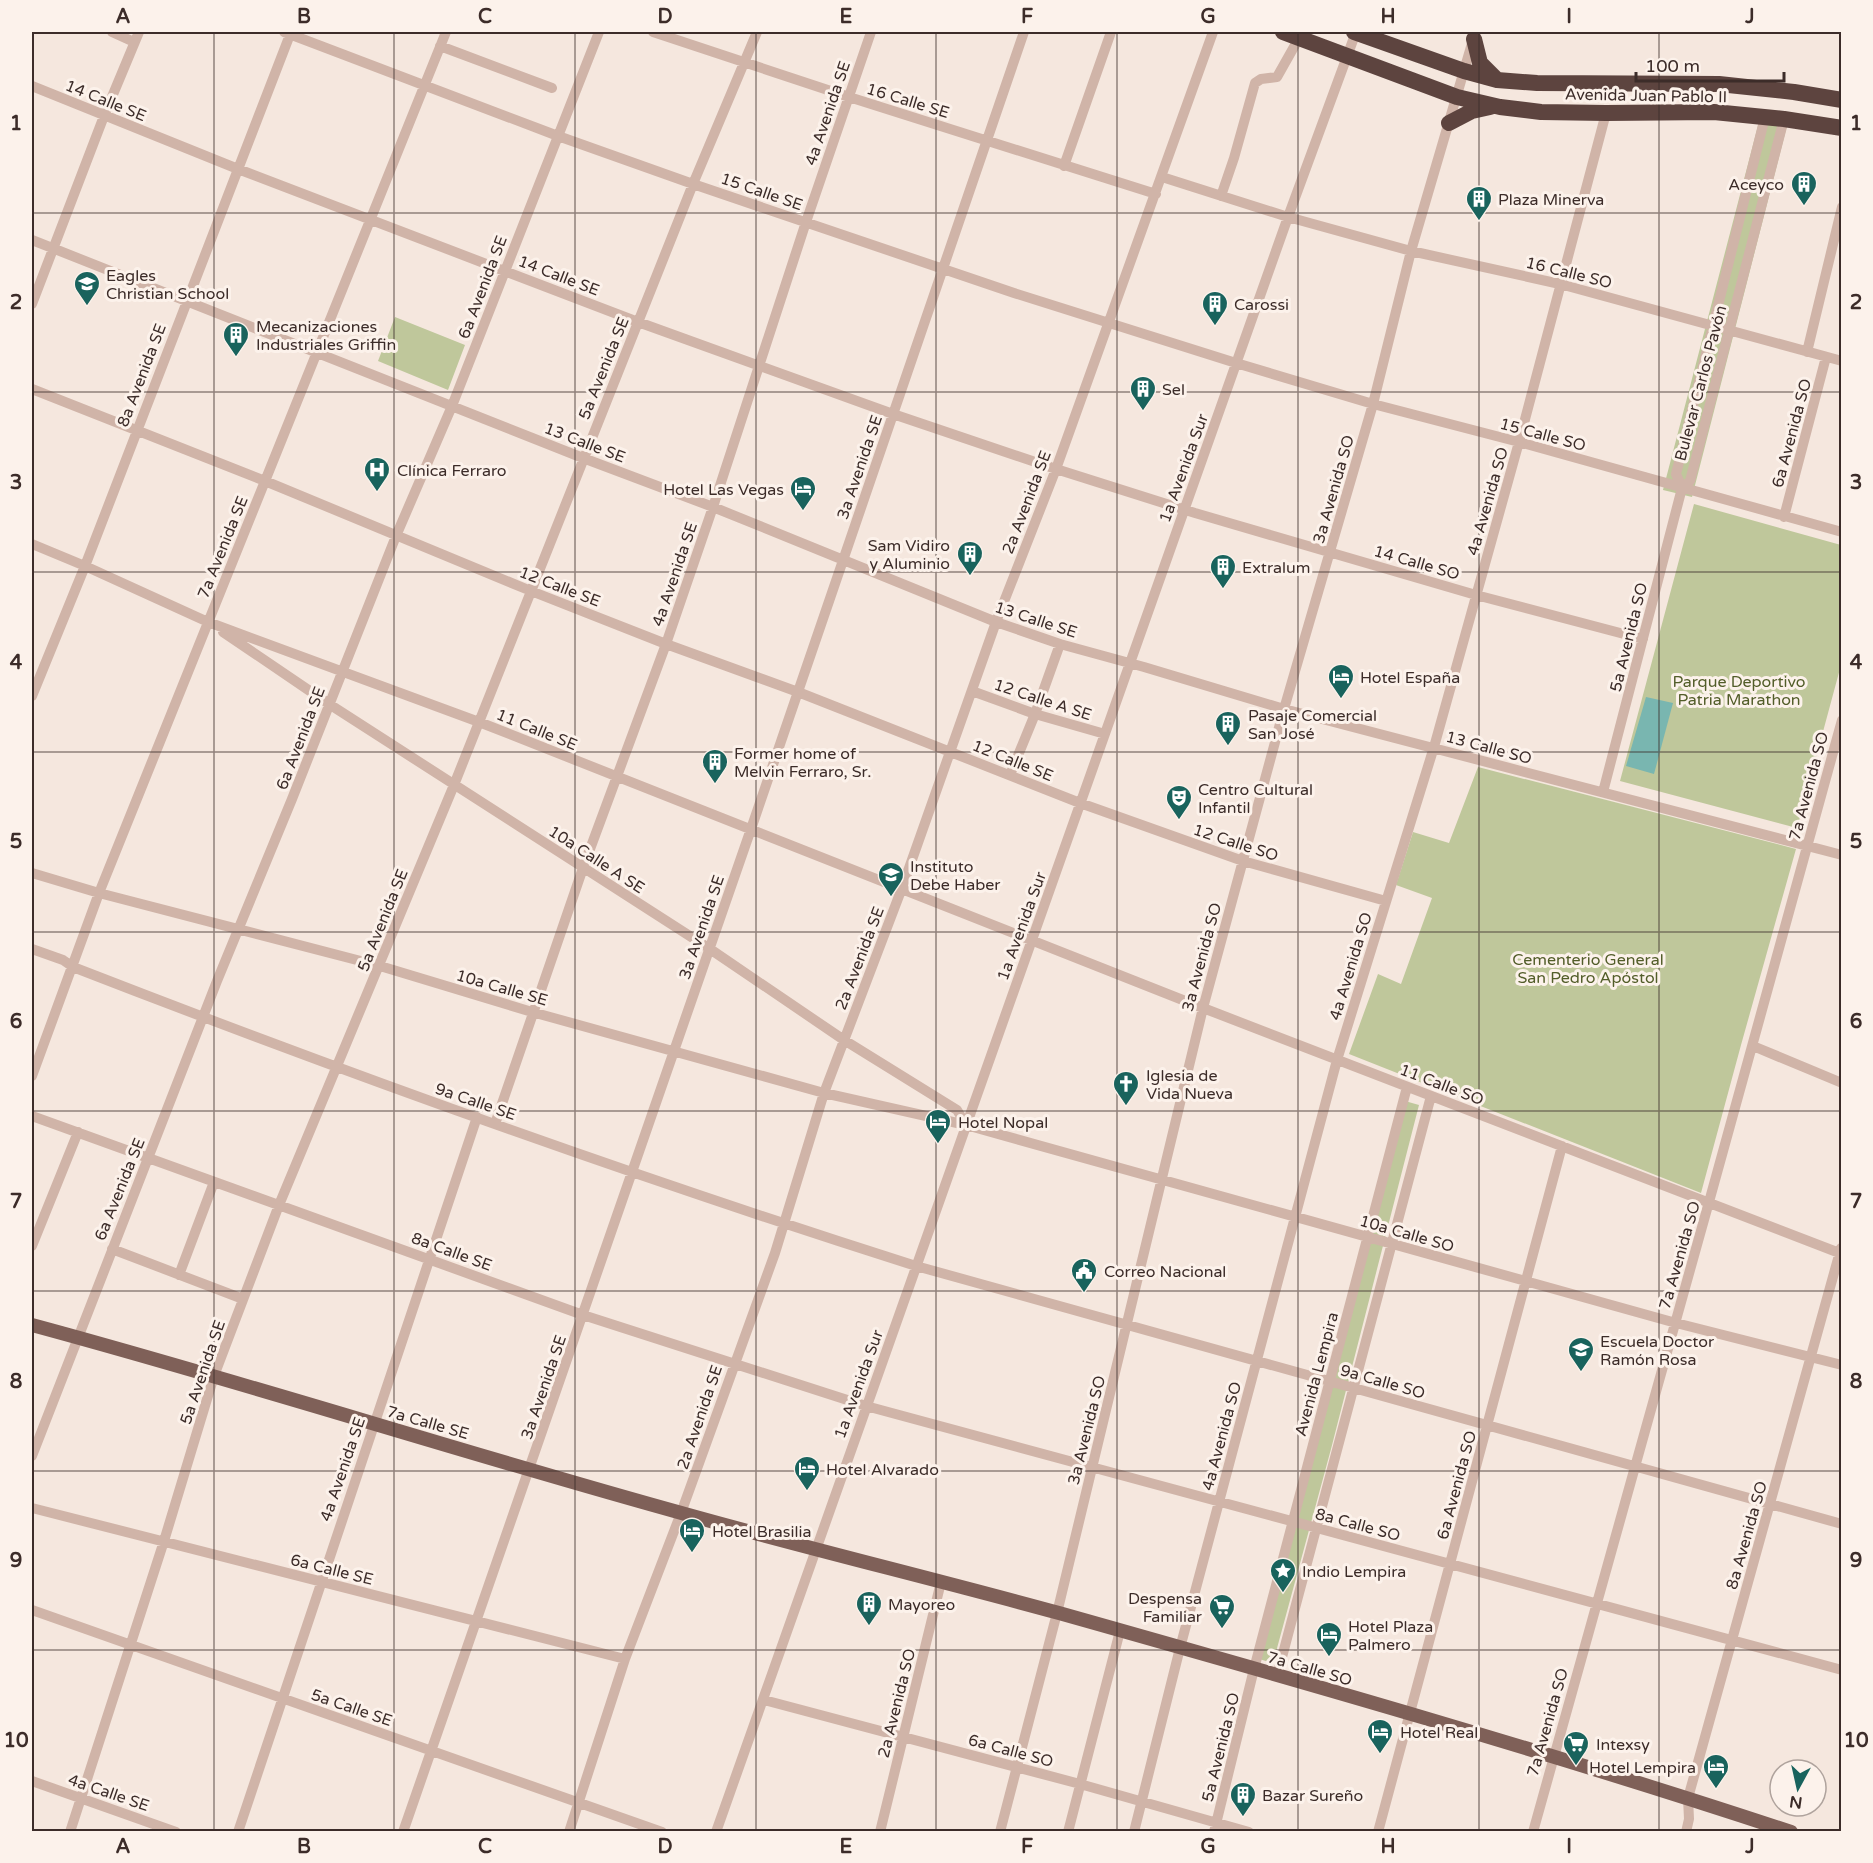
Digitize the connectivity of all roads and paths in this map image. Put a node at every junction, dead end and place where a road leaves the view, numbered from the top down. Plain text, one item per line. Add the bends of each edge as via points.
1 (112, 32) edge
2 (288, 32) edge
3 (446, 32) edge
4 (599, 32) edge
5 (653, 32) edge
6 (757, 32) edge
7 (871, 32) edge
8 (1024, 32) edge
9 (1111, 32) edge
10 (1213, 32) edge
11 (1355, 32) edge
12 (1291, 34) edge
13 (1475, 35) edge
14 (137, 37) edge
15 (440, 46) junction
16 (1347, 56) junction
17 (745, 63) junction
18 (1464, 71) junction
19 (1497, 80) junction
20 (424, 85) junction
21 (32, 86) edge
22 (552, 88) dead end
23 (1457, 97) junction
24 (849, 98) junction
25 (1842, 100) edge
26 (1500, 107) junction
27 (1606, 113) junction
28 (104, 116) junction
29 (1765, 117) junction
30 (1784, 119) junction
31 (1449, 123) junction
32 (1842, 128) edge
33 (558, 136) junction
34 (986, 140) junction
35 (1064, 166) junction
36 (238, 169) junction
37 (1162, 177) junction
38 (693, 184) junction
39 (1156, 195) junction
40 (1221, 196) junction
41 (1842, 207) edge
42 (1288, 217) junction
43 (371, 218) junction
44 (806, 222) junction
45 (32, 240) edge
46 (52, 249) junction
47 (1411, 251) junction
48 (942, 268) junction
49 (504, 269) junction
50 (1560, 284) junction
51 (185, 302) junction
52 (32, 304) edge
53 (638, 322) junction
54 (1108, 323) junction
55 (1713, 326) junction
56 (1730, 331) junction
57 (1807, 352) junction
58 (317, 353) junction
59 (1826, 357) junction
60 (1842, 361) edge
61 (1236, 363) junction
62 (758, 366) junction
63 (32, 389) edge
64 (1373, 404) junction
65 (452, 406) junction
66 (893, 414) junction
67 (136, 430) junction
68 (1519, 442) junction
69 (583, 458) junction
70 (1056, 469) junction
71 (265, 481) junction
72 (1682, 489) junction
73 (713, 507) junction
74 (1184, 509) junction
75 (1784, 517) junction
76 (1842, 532) edge
77 (396, 536) junction
78 (32, 544) edge
79 (1330, 553) junction
80 (843, 560) junction
81 (85, 566) junction
82 (531, 591) junction
83 (1476, 595) junction
84 (208, 622) junction
85 (996, 622) junction
86 (1643, 639) junction
87 (666, 644) junction
88 (1060, 644) junction
89 (1130, 663) junction
90 (342, 671) junction
91 (972, 690) junction
92 (798, 692) junction
93 (32, 696) edge
94 (329, 704) junction
95 (1284, 709) junction
96 (1035, 714) junction
97 (1842, 720) edge
98 (479, 722) junction
99 (1105, 734) junction
100 (1434, 747) junction
101 (950, 752) junction
102 (1010, 775) junction
103 (616, 776) junction
104 (454, 785) junction
105 (1603, 792) junction
106 (1080, 803) junction
107 (752, 829) junction
108 (1808, 847) junction
109 (1842, 855) edge
110 (1243, 861) junction
111 (583, 868) junction
112 (32, 873) edge
113 (902, 888) junction
114 (99, 893) junction
115 (1386, 901) junction
116 (239, 930) junction
117 (1032, 939) junction
118 (32, 949) edge
119 (710, 949) junction
120 (380, 966) junction
121 (73, 967) junction
122 (1203, 1008) junction
123 (532, 1012) junction
124 (202, 1017) junction
125 (844, 1040) junction
126 (1752, 1046) junction
127 (674, 1051) junction
128 (1337, 1060) junction
129 (336, 1068) junction
130 (32, 1076) edge
131 (1842, 1083) edge
132 (1407, 1087) junction
133 (824, 1093) junction
134 (1431, 1096) junction
135 (32, 1116) edge
136 (477, 1117) junction
137 (495, 1124) junction
138 (966, 1125) junction
139 (78, 1132) junction
140 (1562, 1146) junction
141 (148, 1158) junction
142 (633, 1171) junction
143 (1160, 1180) junction
144 (214, 1182) junction
145 (1709, 1202) junction
146 (279, 1205) junction
147 (1295, 1217) junction
148 (784, 1224) junction
149 (1368, 1238) junction
150 (1392, 1245) junction
151 (32, 1246) edge
152 (112, 1249) junction
153 (1841, 1252) edge
154 (428, 1258) junction
155 (916, 1266) junction
156 (179, 1275) junction
157 (1526, 1282) junction
158 (243, 1299) junction
159 (584, 1315) junction
160 (1676, 1323) junction
161 (32, 1325) edge
162 (1126, 1325) junction
163 (76, 1337) junction
164 (1811, 1357) junction
165 (1256, 1361) junction
166 (733, 1364) junction
167 (1842, 1365) edge
168 (214, 1376) junction
169 (1330, 1382) junction
170 (1354, 1388) junction
171 (866, 1406) junction
172 (373, 1424) junction
173 (1488, 1426) junction
174 (32, 1456) edge
175 (1092, 1467) junction
176 (1635, 1467) junction
177 (530, 1469) junction
178 (1219, 1501) junction
179 (1770, 1505) junction
180 (32, 1508) edge
181 (681, 1513) junction
182 (1293, 1521) junction
183 (1842, 1524) edge
184 (1317, 1528) junction
185 (164, 1541) junction
186 (815, 1550) junction
187 (1451, 1564) junction
188 (320, 1581) junction
189 (941, 1582) junction
190 (1596, 1604) junction
191 (32, 1610) edge
192 (1057, 1613) junction
193 (477, 1621) junction
194 (1119, 1631) junction
195 (1732, 1641) junction
196 (130, 1644) junction
197 (1180, 1648) junction
198 (625, 1659) junction
199 (1254, 1669) junction
200 (1842, 1670) edge
201 (1277, 1676) junction
202 (281, 1698) junction
203 (764, 1700) junction
204 (1410, 1715) junction
205 (903, 1737) junction
206 (432, 1750) junction
207 (1553, 1756) junction
208 (1017, 1767) junction
209 (32, 1781) edge
210 (1080, 1784) junction
211 (81, 1798) junction
212 (1688, 1798) junction
213 (1142, 1801) junction
214 (579, 1803) junction
215 (1215, 1827) edge
216 (70, 1832) edge
217 (176, 1832) edge
218 (237, 1832) edge
219 (403, 1832) edge
220 (569, 1832) edge
221 (662, 1832) edge
222 (717, 1832) edge
223 (880, 1832) edge
224 (1000, 1832) edge
225 (1068, 1832) edge
226 (1134, 1832) edge
227 (1249, 1832) edge
228 (1378, 1832) edge
229 (1533, 1832) edge
230 (1686, 1832) edge
231 (1791, 1832) edge

1 - 14 street
2 - 20 street, 15 Calle SE
2 - 36 street, 8a Avenida SE
3 - 15 street, 7a Avenida SE
4 - 33 street, 6a Avenida SE
5 - 17 street, 16 Calle SE
6 - 17 street, 5a Avenida SE
7 - 24 street, 4a Avenida SE
8 - 34 street, 3a Avenida SE
9 - 35 street
10 - 37 street, 2a Avenida SE
11 - 16 street, 1a Avenida Sur
11 - 18 highway, Avenida Juan Pablo II
12 - 16 highway, Avenida Juan Pablo II
12 - 40 street via 1277,77 1255,83
13 - 18 street, 3a Avenida SO
13 - 19 highway via 1480,63
14 - 28 street
15 - 20 street, 7a Avenida SE
15 - 22 street
16 - 23 highway, Avenida Juan Pablo II
16 - 42 street, 1a Avenida Sur
17 - 24 street, 16 Calle SE
17 - 38 street, 5a Avenida SE
18 - 19 highway, Avenida Juan Pablo II
18 - 23 street, 3a Avenida SO
19 - 25 highway, Avenida Juan Pablo II via 1719,84
20 - 33 street, 15 Calle SE
20 - 43 street, 7a Avenida SE
21 - 28 street, 14 Calle SE
23 - 26 highway, Avenida Juan Pablo II
23 - 31 street, 3a Avenida SO
24 - 34 street, 16 Calle SE
24 - 44 street, 4a Avenida SE
26 - 27 highway, Avenida Juan Pablo II
26 - 31 highway via 1472,111
27 - 29 highway, Avenida Juan Pablo II via 1714,112
27 - 50 street, 4a Avenida SO
28 - 36 street, 14 Calle SE
28 - 46 street
29 - 30 highway, Avenida Juan Pablo II
29 - 55 street, Bulevar Carlos Pavón
30 - 32 highway, Avenida Juan Pablo II
30 - 56 street, Bulevar Carlos Pavón
31 - 47 street, 3a Avenida SO
33 - 38 street, 15 Calle SE
33 - 49 street, 6a Avenida SE
34 - 35 street, 16 Calle SE
34 - 48 street, 3a Avenida SE
35 - 39 street, 16 Calle SE
36 - 43 street, 14 Calle SE
36 - 51 street, 8a Avenida SE
37 - 39 street, 2a Avenida SE
37 - 40 street
38 - 44 street, 15 Calle SE
38 - 53 street, 5a Avenida SE
39 - 54 street, 2a Avenida SE
40 - 42 street
41 - 57 street
42 - 47 street, 16 Calle SO
42 - 61 street, 1a Avenida Sur
43 - 49 street, 14 Calle SE
43 - 58 street, 7a Avenida SE
44 - 48 street, 15 Calle SE
44 - 62 street, 4a Avenida SE
45 - 46 street, 13 Calle SE
46 - 51 street, 13 Calle SE
46 - 52 street
47 - 50 street, 16 Calle SO
47 - 64 street, 3a Avenida SO
48 - 54 street, 15 Calle SE
48 - 66 street, 3a Avenida SE
49 - 53 street, 14 Calle SE
49 - 65 street, 6a Avenida SE
50 - 55 street, 16 Calle SO
50 - 68 street, 4a Avenida SO
51 - 58 street, 13 Calle SE
51 - 67 street, 8a Avenida SE
53 - 62 street, 14 Calle SE
53 - 69 street, 5a Avenida SE
54 - 61 street, 15 Calle SE
54 - 70 street, 2a Avenida SE
55 - 56 street, 16 Calle SO
55 - 72 street, Bulevar Carlos Pavón via 1676,474
56 - 57 street, 16 Calle SO
56 - 72 street, Bulevar Carlos Pavón via 1690,481
57 - 59 street, 16 Calle SO
58 - 65 street, 13 Calle SE
58 - 71 street, 7a Avenida SE
59 - 60 street, 16 Calle SO
59 - 75 street, 6a Avenida SO
61 - 64 street, 15 Calle SO
61 - 74 street, 1a Avenida Sur
62 - 66 street, 14 Calle SE
62 - 73 street, 4a Avenida SE
63 - 67 street, 12 Calle SE
64 - 68 street, 15 Calle SO
64 - 79 street, 3a Avenida SO
65 - 69 street, 13 Calle SE
65 - 77 street, 6a Avenida SE
66 - 70 street, 14 Calle SE
66 - 80 street, 3a Avenida SE
67 - 71 street, 12 Calle SE
67 - 81 street, 8a Avenida SE
68 - 72 street, 15 Calle SO
68 - 83 street, 4a Avenida SO
69 - 73 street, 13 Calle SE
69 - 82 street, 5a Avenida SE
70 - 74 street, 14 Calle SE
70 - 85 street, 2a Avenida SE
71 - 77 street, 12 Calle SE
71 - 84 street, 7a Avenida SE
72 - 75 street, 15 Calle SO
72 - 86 street, 5a Avenida SO
73 - 80 street, 13 Calle SE
73 - 87 street, 4a Avenida SE
74 - 79 street, 14 Calle SO
74 - 89 street, 1a Avenida Sur
75 - 76 street, 15 Calle SO
77 - 82 street, 12 Calle SE
77 - 90 street, 6a Avenida SE
78 - 81 street, 11 Calle SE
79 - 83 street, 14 Calle SO
79 - 95 street, 3a Avenida SO
80 - 85 street, 13 Calle SE
80 - 92 street, 3a Avenida SE
81 - 84 street, 11 Calle SE
81 - 93 street, 8a Avenida SE
82 - 87 street, 12 Calle SE
82 - 98 street, 5a Avenida SE
83 - 86 street, 14 Calle SO
83 - 100 street, 4a Avenida SO
84 - 90 street, 11 Calle SE
84 - 94 street, 10a Calle A SE
84 - 114 street, 7a Avenida SE
85 - 88 street, 13 Calle SE
85 - 91 street, 2a Avenida SE
86 - 105 street, 5a Avenida SO
87 - 92 street, 12 Calle SE
87 - 103 street, 4a Avenida SE
88 - 89 street, 13 Calle SE
88 - 96 street
89 - 95 street, 13 Calle SO
89 - 99 street, 1a Avenida Sur
90 - 94 street, 6a Avenida SE
90 - 98 street, 11 Calle SE
91 - 96 street, 12 Calle A SE
91 - 101 street, 2a Avenida SE
92 - 101 street, 12 Calle SE
92 - 107 street, 3a Avenida SE
94 - 104 street, 10a Calle A SE
94 - 116 street, 6a Avenida SE
95 - 100 street, 13 Calle SO
95 - 110 street, 3a Avenida SO
96 - 99 street, 12 Calle A SE
96 - 102 street
97 - 108 street, 7a Avenida SO
98 - 103 street, 11 Calle SE
98 - 104 street, 5a Avenida SE
99 - 106 street, 1a Avenida Sur
100 - 105 street, 13 Calle SO
100 - 115 street, 4a Avenida SO
101 - 102 street, 12 Calle SE
101 - 113 street, 2a Avenida SE
102 - 106 street, 12 Calle SE
103 - 107 street, 11 Calle SE
103 - 111 street, 4a Avenida SE
104 - 111 street, 10a Calle A SE
104 - 120 street, 5a Avenida SE
105 - 108 street, 13 Calle SO
106 - 110 street, 12 Calle SO
106 - 117 street, 1a Avenida Sur
107 - 113 street, 11 Calle SE
107 - 119 street, 3a Avenida SE
108 - 109 street, 13 Calle SO
108 - 126 street, 7a Avenida SO
110 - 115 street, 12 Calle SO
110 - 122 street, 3a Avenida SO
111 - 119 street, 10a Calle A SE
111 - 123 street, 4a Avenida SE
112 - 114 street, 10a Calle SE
113 - 117 street, 11 Calle SE
113 - 125 street, 2a Avenida SE
114 - 116 street, 10a Calle SE
114 - 121 street, 7a Avenida SE
115 - 128 street, 4a Avenida SO
116 - 120 street, 10a Calle SE
116 - 124 street, 6a Avenida SE
117 - 122 street, 11 Calle SO
117 - 138 street, 1a Avenida Sur
118 - 121 street, 9a Calle SE
119 - 125 street, 10a Calle A SE
119 - 127 street, 3a Avenida SE
120 - 123 street, 10a Calle SE
120 - 129 street, 5a Avenida SE
121 - 124 street, 9a Calle SE
121 - 130 street, 7a Avenida SE
122 - 128 street, 11 Calle SO
122 - 143 street, 3a Avenida SO
123 - 127 street, 10a Calle SE
123 - 137 street, 4a Avenida SE
124 - 129 street, 9a Calle SE
124 - 141 street, 6a Avenida SE
125 - 133 street, 2a Avenida SE
125 - 138 street, 10a Calle A SE via 957,1110
126 - 131 street
126 - 145 street, 7a Avenida SO
127 - 133 street, 10a Calle SE
127 - 142 street, 3a Avenida SE
128 - 132 street, 11 Calle SO
128 - 147 street, 4a Avenida SO
129 - 136 street, 9a Calle SE
129 - 146 street, 5a Avenida SE
132 - 134 street, 11 Calle SO
132 - 149 street, Avenida Lempira
133 - 138 street, 10a Calle SE
133 - 148 street, 2a Avenida SE
134 - 140 street, 11 Calle SO
134 - 150 street
135 - 139 street, 8a Calle SE
136 - 137 street, 9a Calle SE
136 - 154 street, 4a Avenida SE
137 - 142 street, 9a Calle SE
138 - 143 street, 10a Calle SO
138 - 155 street, 1a Avenida Sur
139 - 141 street, 8a Calle SE
139 - 151 street
140 - 145 street, 11 Calle SO
140 - 157 street, 6a Avenida SO
141 - 144 street, 8a Calle SE
141 - 152 street, 6a Avenida SE
142 - 148 street, 9a Calle SE
142 - 159 street, 3a Avenida SE
143 - 147 street, 10a Calle SO
143 - 162 street, 3a Avenida SO
144 - 146 street, 8a Calle SE
144 - 156 street
145 - 153 street, 11 Calle SO
145 - 160 street, 7a Avenida SO
146 - 154 street, 8a Calle SE
146 - 158 street, 5a Avenida SE
147 - 149 street, 10a Calle SO
147 - 165 street, 4a Avenida SO
148 - 155 street, 9a Calle SE
148 - 166 street, 2a Avenida SE
149 - 150 street, 10a Calle SO
149 - 169 street, Avenida Lempira
150 - 157 street, 10a Calle SO
150 - 170 street
152 - 156 street
152 - 163 street, 6a Avenida SE
153 - 164 street, 8a Avenida SO
154 - 159 street, 8a Calle SE
154 - 172 street, 4a Avenida SE
155 - 162 street, 9a Calle SO
155 - 171 street, 1a Avenida Sur
156 - 158 street
157 - 160 street, 10a Calle SO
157 - 173 street, 6a Avenida SO
158 - 168 street, 5a Avenida SE
159 - 166 street, 8a Calle SE
159 - 177 street, 3a Avenida SE
160 - 164 street, 10a Calle SO
160 - 176 street, 7a Avenida SO
161 - 163 main road, 7a Calle SE
162 - 165 street, 9a Calle SO
162 - 175 street, 3a Avenida SO
163 - 168 main road, 7a Calle SE
163 - 174 street, 6a Avenida SE
164 - 167 street, 10a Calle SO
164 - 179 street, 8a Avenida SO
165 - 169 street, 9a Calle SO
165 - 178 street, 4a Avenida SO
166 - 171 street, 8a Calle SE
166 - 181 street, 2a Avenida SE
168 - 172 main road, 7a Calle SE
168 - 185 street, 5a Avenida SE
169 - 170 street, 9a Calle SO
169 - 182 street, Avenida Lempira
170 - 173 street, 9a Calle SO
170 - 184 street
171 - 175 street, 8a Calle SO
171 - 186 street, 1a Avenida Sur
172 - 177 main road, 7a Calle SE
172 - 188 street, 4a Avenida SE
173 - 176 street, 9a Calle SO
173 - 187 street, 6a Avenida SO
175 - 178 street, 8a Calle SO
175 - 192 street, 3a Avenida SO
176 - 179 street, 9a Calle SO
176 - 190 street, 7a Avenida SO
177 - 181 main road, 7a Calle SE
177 - 193 street, 3a Avenida SE
178 - 182 street, 8a Calle SO
178 - 197 street, 4a Avenida SO
179 - 183 street, 9a Calle SO
179 - 195 street, 8a Avenida SO
180 - 185 street, 6a Calle SE
181 - 186 main road, 7a Calle SE
181 - 198 street, 2a Avenida SE
182 - 184 street, 8a Calle SO
182 - 199 street, Avenida Lempira
184 - 187 street, 8a Calle SO
184 - 201 street
185 - 188 street, 6a Calle SE
185 - 196 street, 5a Avenida SE
186 - 189 main road, 7a Calle SO
186 - 203 street, 1a Avenida Sur
187 - 190 street, 8a Calle SO
187 - 204 street, 6a Avenida SO
188 - 193 street, 6a Calle SE
188 - 202 street, 4a Avenida SE
189 - 192 main road, 7a Calle SO
189 - 205 street, 2a Avenida SO
190 - 195 street, 8a Calle SO
190 - 207 street, 7a Avenida SO
191 - 196 street, 5a Calle SE
192 - 194 main road, 7a Calle SO
192 - 208 street, 3a Avenida SO
193 - 198 street, 6a Calle SE
193 - 206 street, 3a Avenida SE
194 - 197 main road, 7a Calle SO
194 - 210 street
195 - 200 street, 8a Calle SO
195 - 212 street, 8a Avenida SO
196 - 202 street, 5a Calle SE
196 - 211 street, 5a Avenida SE
197 - 199 main road, 7a Calle SO
197 - 213 street, 4a Avenida SO
198 - 214 street, 2a Avenida SE
199 - 201 main road, 7a Calle SO
199 - 215 street, 5a Avenida SO
201 - 204 main road, 7a Calle SO
202 - 206 street, 5a Calle SE
202 - 218 street, 4a Avenida SE
203 - 205 street, 6a Calle SO
203 - 222 street, 1a Avenida Sur
204 - 207 main road, 7a Calle SO
204 - 228 street, 6a Avenida SO
205 - 208 street, 6a Calle SO
205 - 223 street, 2a Avenida SO
206 - 214 street, 5a Calle SE
206 - 219 street, 3a Avenida SE
207 - 212 main road, 7a Calle SO
207 - 229 street, 7a Avenida SO
208 - 210 street, 6a Calle SO
208 - 224 street, 3a Avenida SO
209 - 211 street, 4a Calle SE
210 - 213 street, 6a Calle SO
210 - 225 street
211 - 216 street, 5a Avenida SE
211 - 217 street, 4a Calle SE
212 - 230 street, 8a Avenida SO
212 - 231 main road, 7a Calle SO
213 - 215 street, 6a Calle SO
213 - 226 street, 4a Avenida SO
214 - 220 street, 2a Avenida SE
214 - 221 street, 5a Calle SE
215 - 227 street, 6a Calle SO

